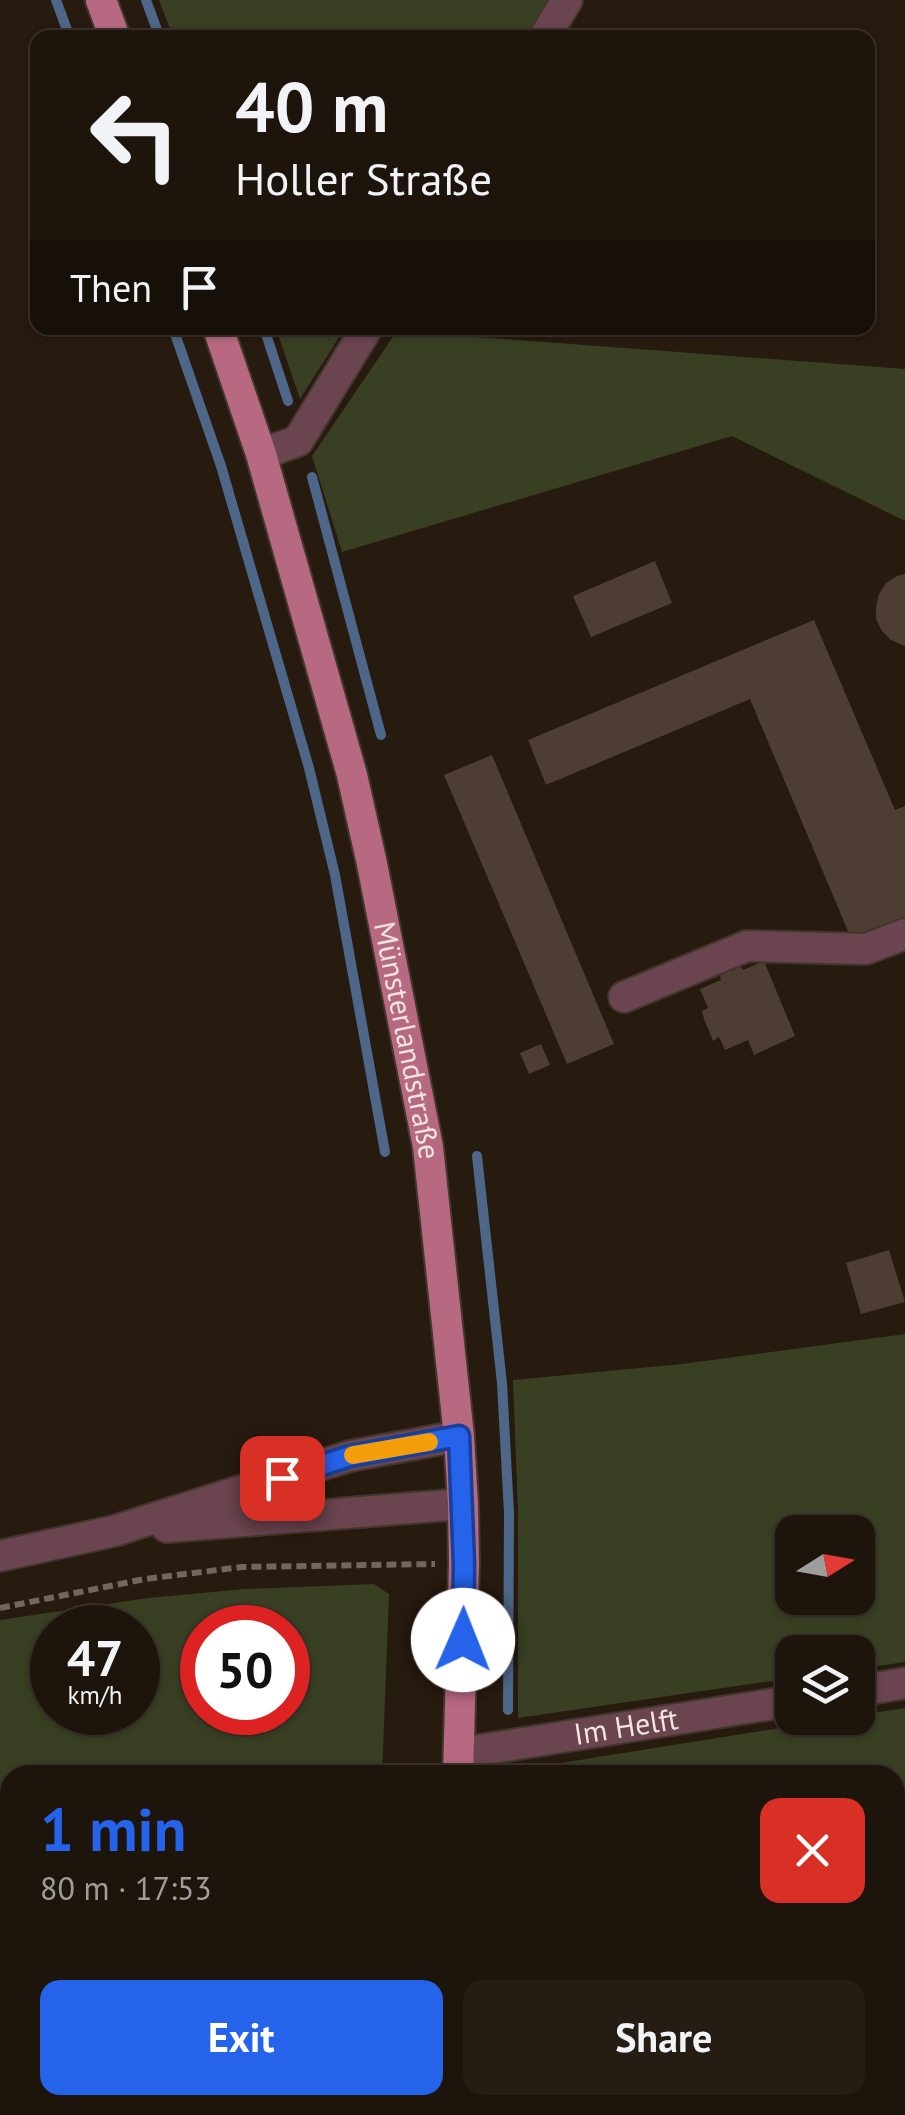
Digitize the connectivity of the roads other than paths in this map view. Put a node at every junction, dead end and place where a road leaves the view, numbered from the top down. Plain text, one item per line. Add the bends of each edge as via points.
1 (101, 0) edge
2 (567, 0) edge
3 (112, 30) edge
4 (549, 30) edge
5 (220, 335) edge
6 (363, 335) edge
7 (261, 454) junction
8 (905, 934) edge
9 (624, 997) dead end
10 (459, 1436) junction
11 (463, 1504) junction
12 (114, 1531) junction
13 (0, 1556) edge
14 (905, 1683) edge
15 (875, 1688) edge
16 (775, 1704) edge
17 (459, 1764) edge

1 - 3 main road
2 - 4 street
5 - 7 main road, Münsterlandstraße
6 - 7 street via 298,441
7 - 10 main road, Münsterlandstraße via 372,864 428,1147
8 - 9 street via 866,949 747,946
10 - 11 main road, Münsterlandstraße
10 - 12 street via 350,1456
11 - 12 street
11 - 17 main road, Münsterlandstraße
12 - 13 street
14 - 15 street
16 - 17 street, Im Helft

